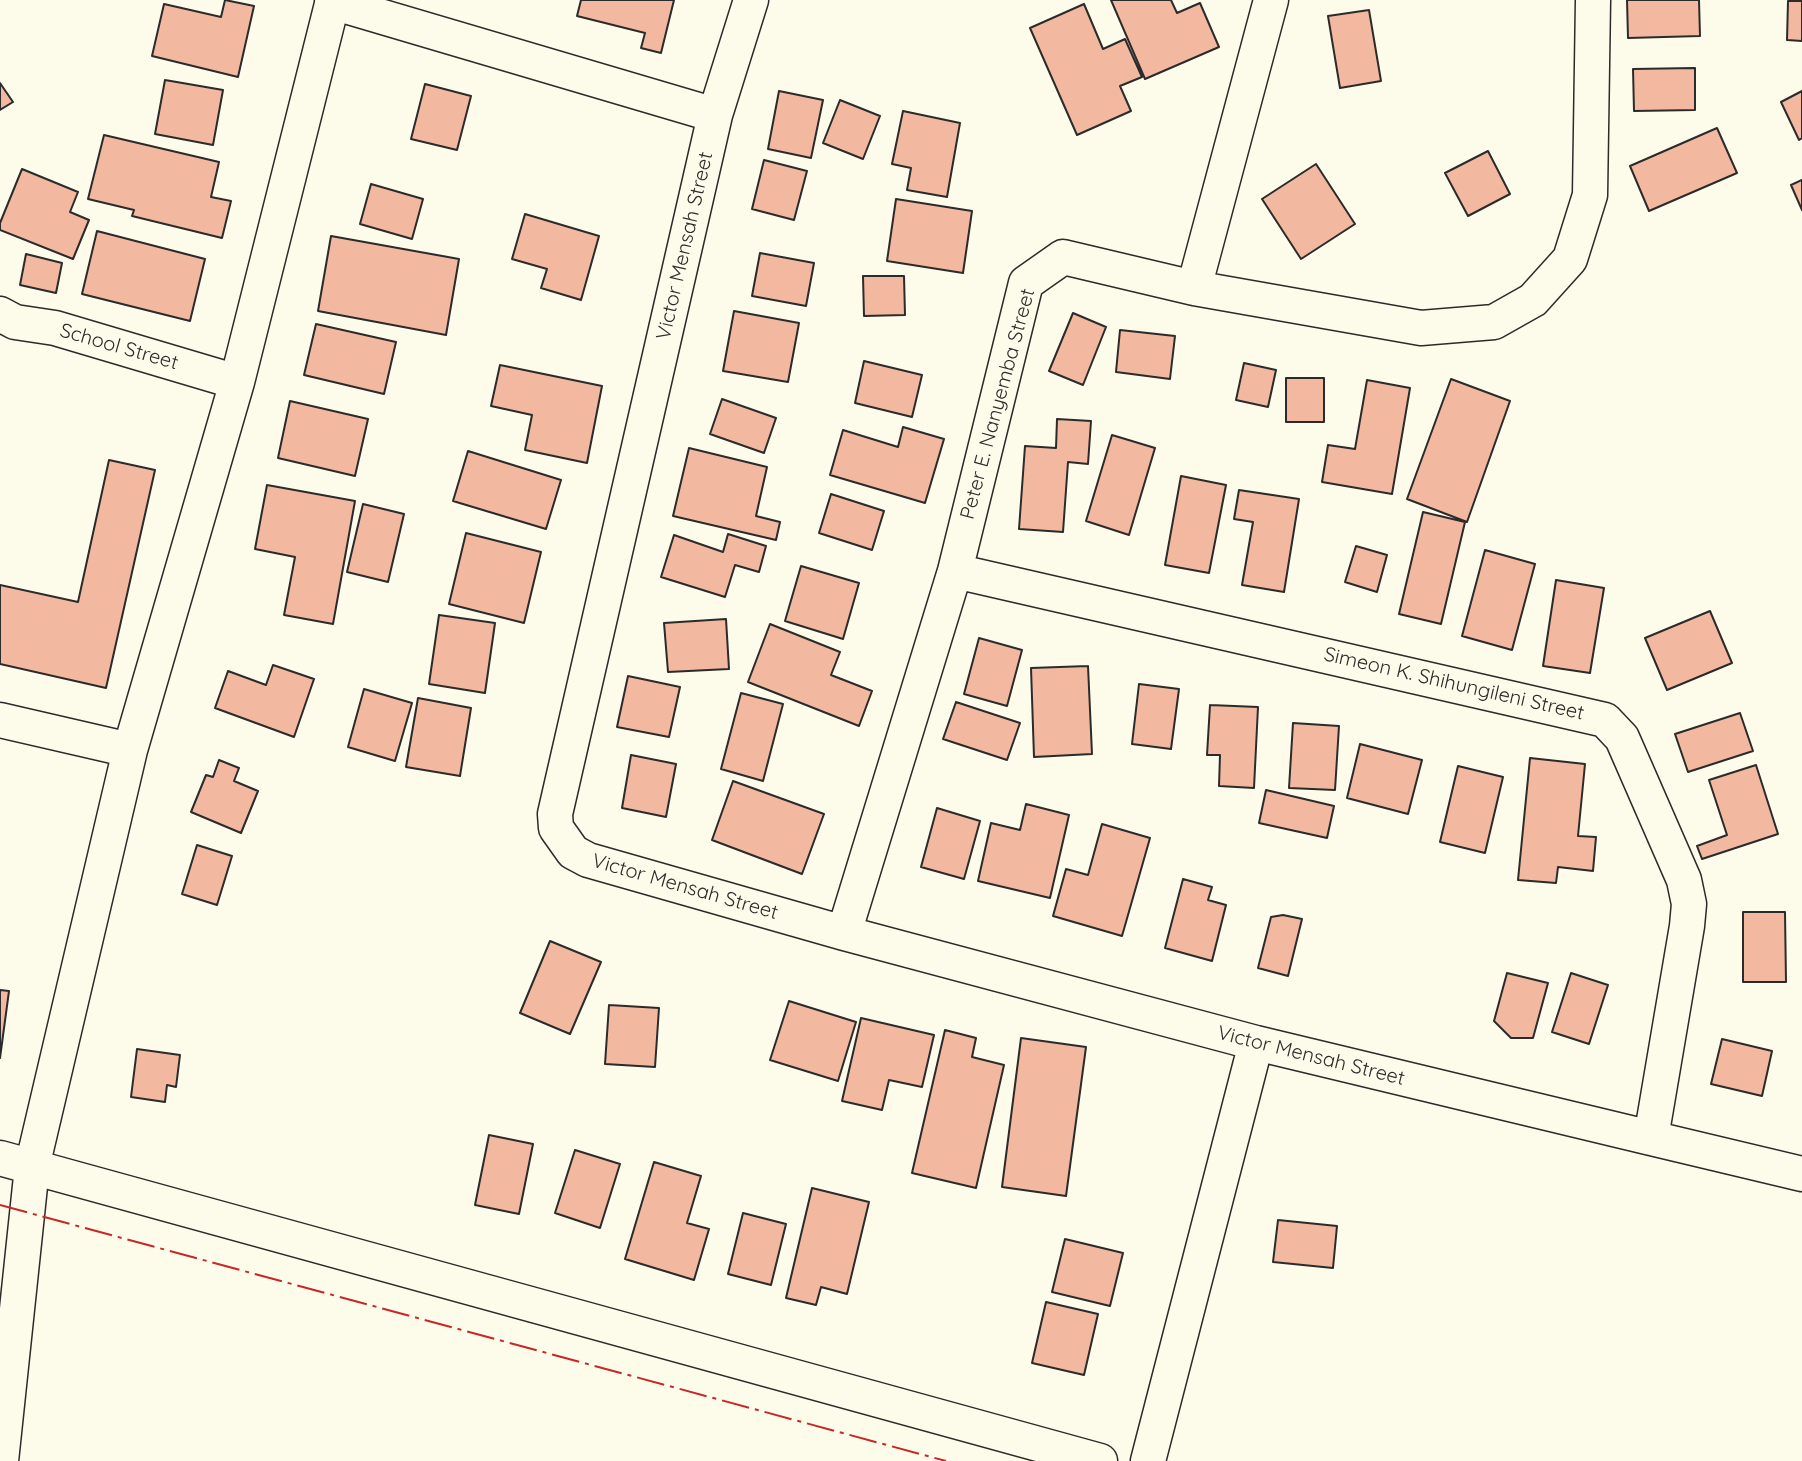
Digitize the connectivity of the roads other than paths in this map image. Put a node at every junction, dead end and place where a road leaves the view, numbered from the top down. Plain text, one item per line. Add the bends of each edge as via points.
1 (751, 0) edge
2 (1271, 0) edge
3 (1593, 0) edge
4 (333, 1) edge
5 (715, 115) junction
6 (1194, 288) junction
7 (0, 314) edge
8 (237, 382) junction
9 (955, 571) junction
10 (0, 720) edge
11 (130, 750) junction
12 (844, 933) junction
13 (1256, 1043) junction
14 (1651, 1138) junction
15 (16, 1162) edge
16 (1802, 1174) edge
17 (1, 1461) edge
18 (1100, 1461) edge
19 (1148, 1461) edge

1 - 5 street, Victor Mensah Street
2 - 6 street
3 - 6 street, Peter E. Nanyemba Street via 1590,195 1570,259 1533,300 1494,322 1421,328
4 - 5 street
4 - 8 street
5 - 12 street, Victor Mensah Street via 555,814 556,828 573,852 588,860
6 - 9 street, Peter E. Nanyemba Street via 1063,257 1026,283
7 - 8 street, School Street
8 - 11 street
9 - 12 street, Peter E. Nanyemba Street
9 - 14 street, Simeon K. Shihungileni Street via 1605,720 1622,738 1684,880 1689,904
10 - 11 street
11 - 15 street
12 - 13 street, Victor Mensah Street
13 - 14 street, Victor Mensah Street
13 - 19 street
14 - 16 street
15 - 17 street
15 - 18 street

